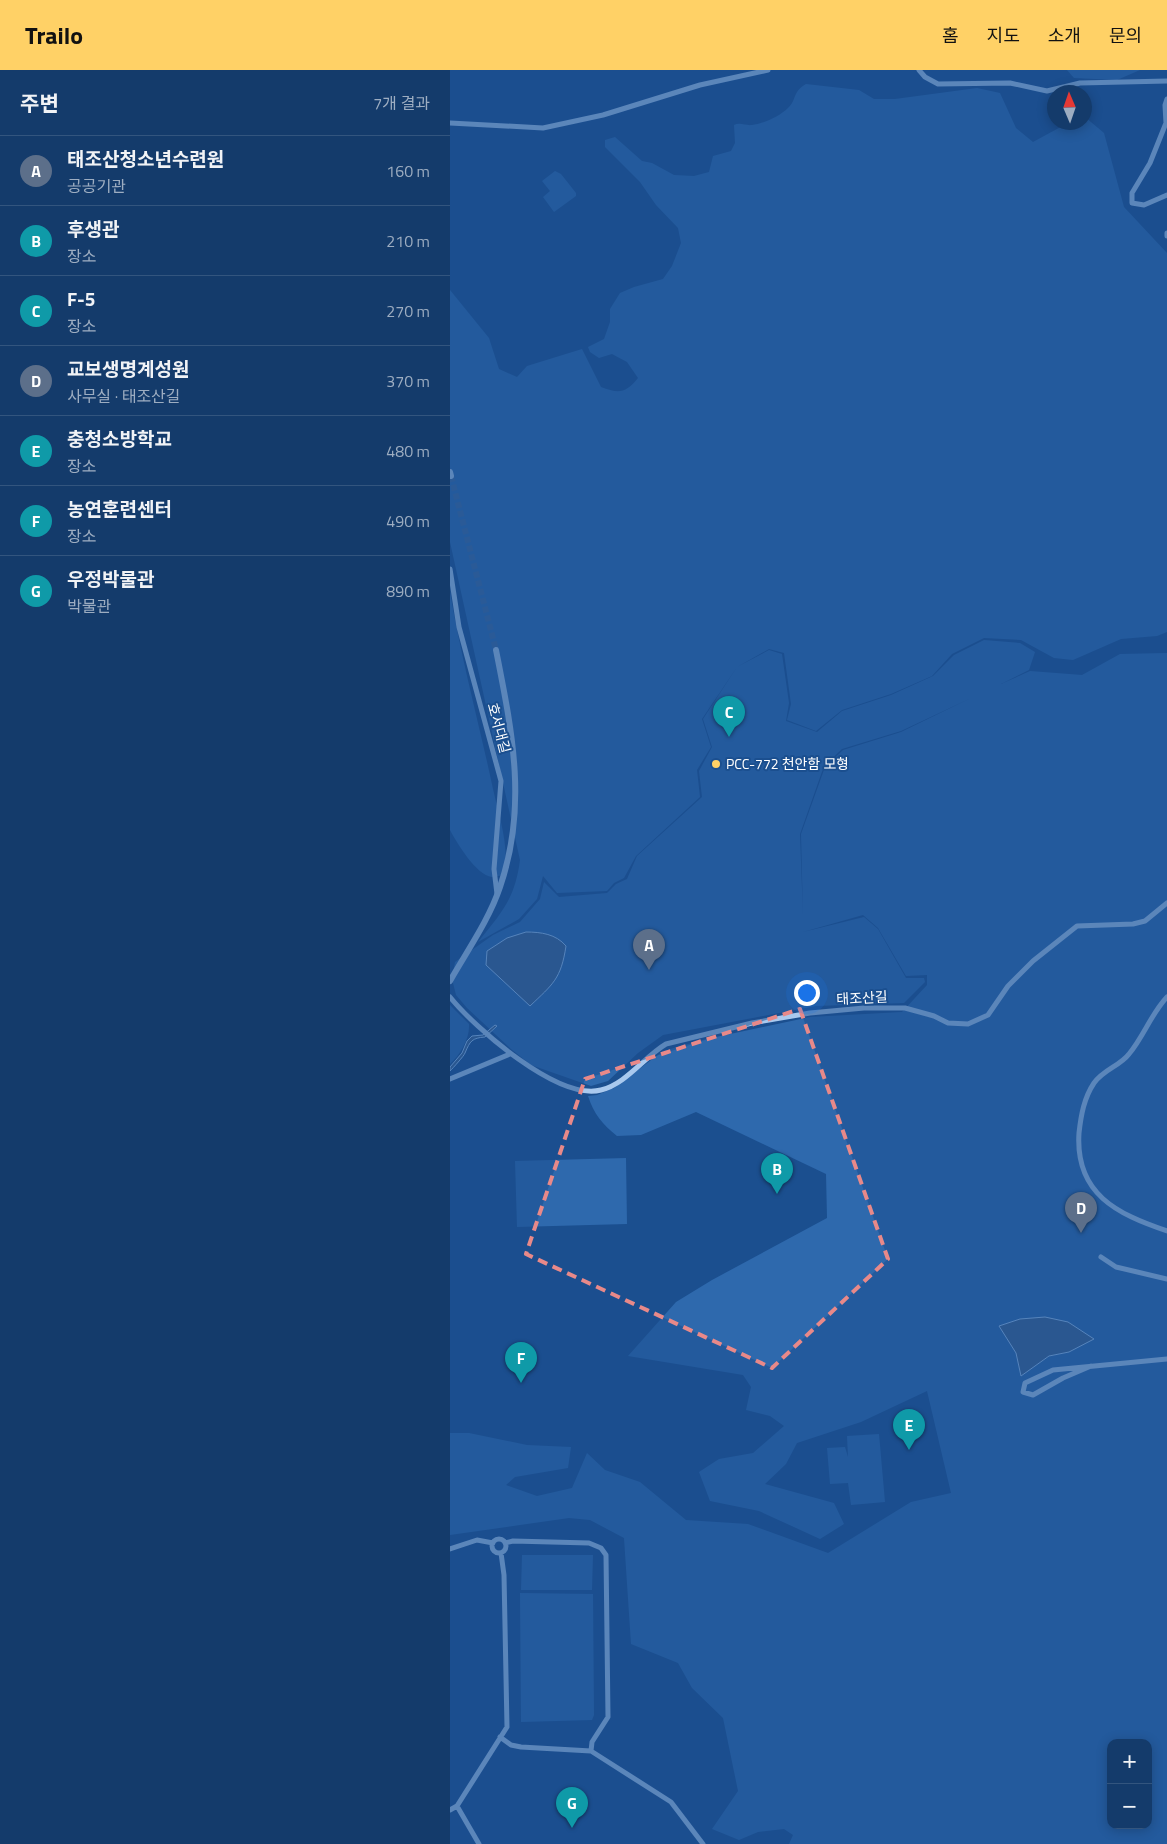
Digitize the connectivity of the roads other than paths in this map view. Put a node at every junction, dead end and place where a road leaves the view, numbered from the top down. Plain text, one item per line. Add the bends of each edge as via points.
1 (768, 70) edge
2 (919, 70) edge
3 (1167, 81) edge
4 (1167, 99) edge
5 (450, 123) edge
6 (1167, 195) edge
7 (450, 569) edge
8 (496, 650) tunnel mouth
9 (497, 896) junction
10 (1167, 903) edge
11 (450, 981) edge
12 (450, 997) edge
13 (1167, 997) edge
14 (510, 1054) junction
15 (450, 1078) edge
16 (1167, 1231) edge
17 (1101, 1257) dead end
18 (1167, 1279) edge
19 (1167, 1359) edge
20 (1091, 1366) junction
21 (493, 1543) junction
22 (505, 1543) junction
23 (450, 1549) edge
24 (501, 1553) junction
25 (500, 1737) junction
26 (591, 1752) junction
27 (456, 1806) junction
28 (450, 1810) edge
29 (479, 1844) edge
30 (703, 1844) edge

1 - 5 street via 543,128
2 - 3 street via 938,84 1010,83 1047,91 1080,84
4 - 6 street via 1166,123 1150,163 1132,193 1132,203 1144,205
7 - 9 street, 호서대길 via 460,627 501,781 494,869
8 - 9 street via 515,752 517,792 506,867
9 - 11 street
10 - 14 street, 태조산길 via 1145,921 1077,926 1008,986 988,1015 968,1024 948,1023 905,1008 810,1013 752,1023 666,1044 612,1086 600,1090 574,1087 555,1080
12 - 14 street
13 - 16 street via 1151,1016 1128,1056 1095,1082 1081,1114 1078,1145 1083,1169 1092,1189 1131,1219
14 - 15 street
17 - 18 street via 1116,1267
19 - 20 street
20 - 20 street via 1033,1396 1023,1392 1025,1383 1053,1370
21 - 22 street via 498,1539
21 - 23 street via 477,1540
21 - 24 street via 493,1550
22 - 24 street
22 - 26 street via 589,1542 601,1548 606,1555 608,1716 592,1742
24 - 25 street via 507,1727
25 - 26 street via 521,1747
25 - 27 street
26 - 30 street via 671,1802
27 - 28 street
27 - 29 street

